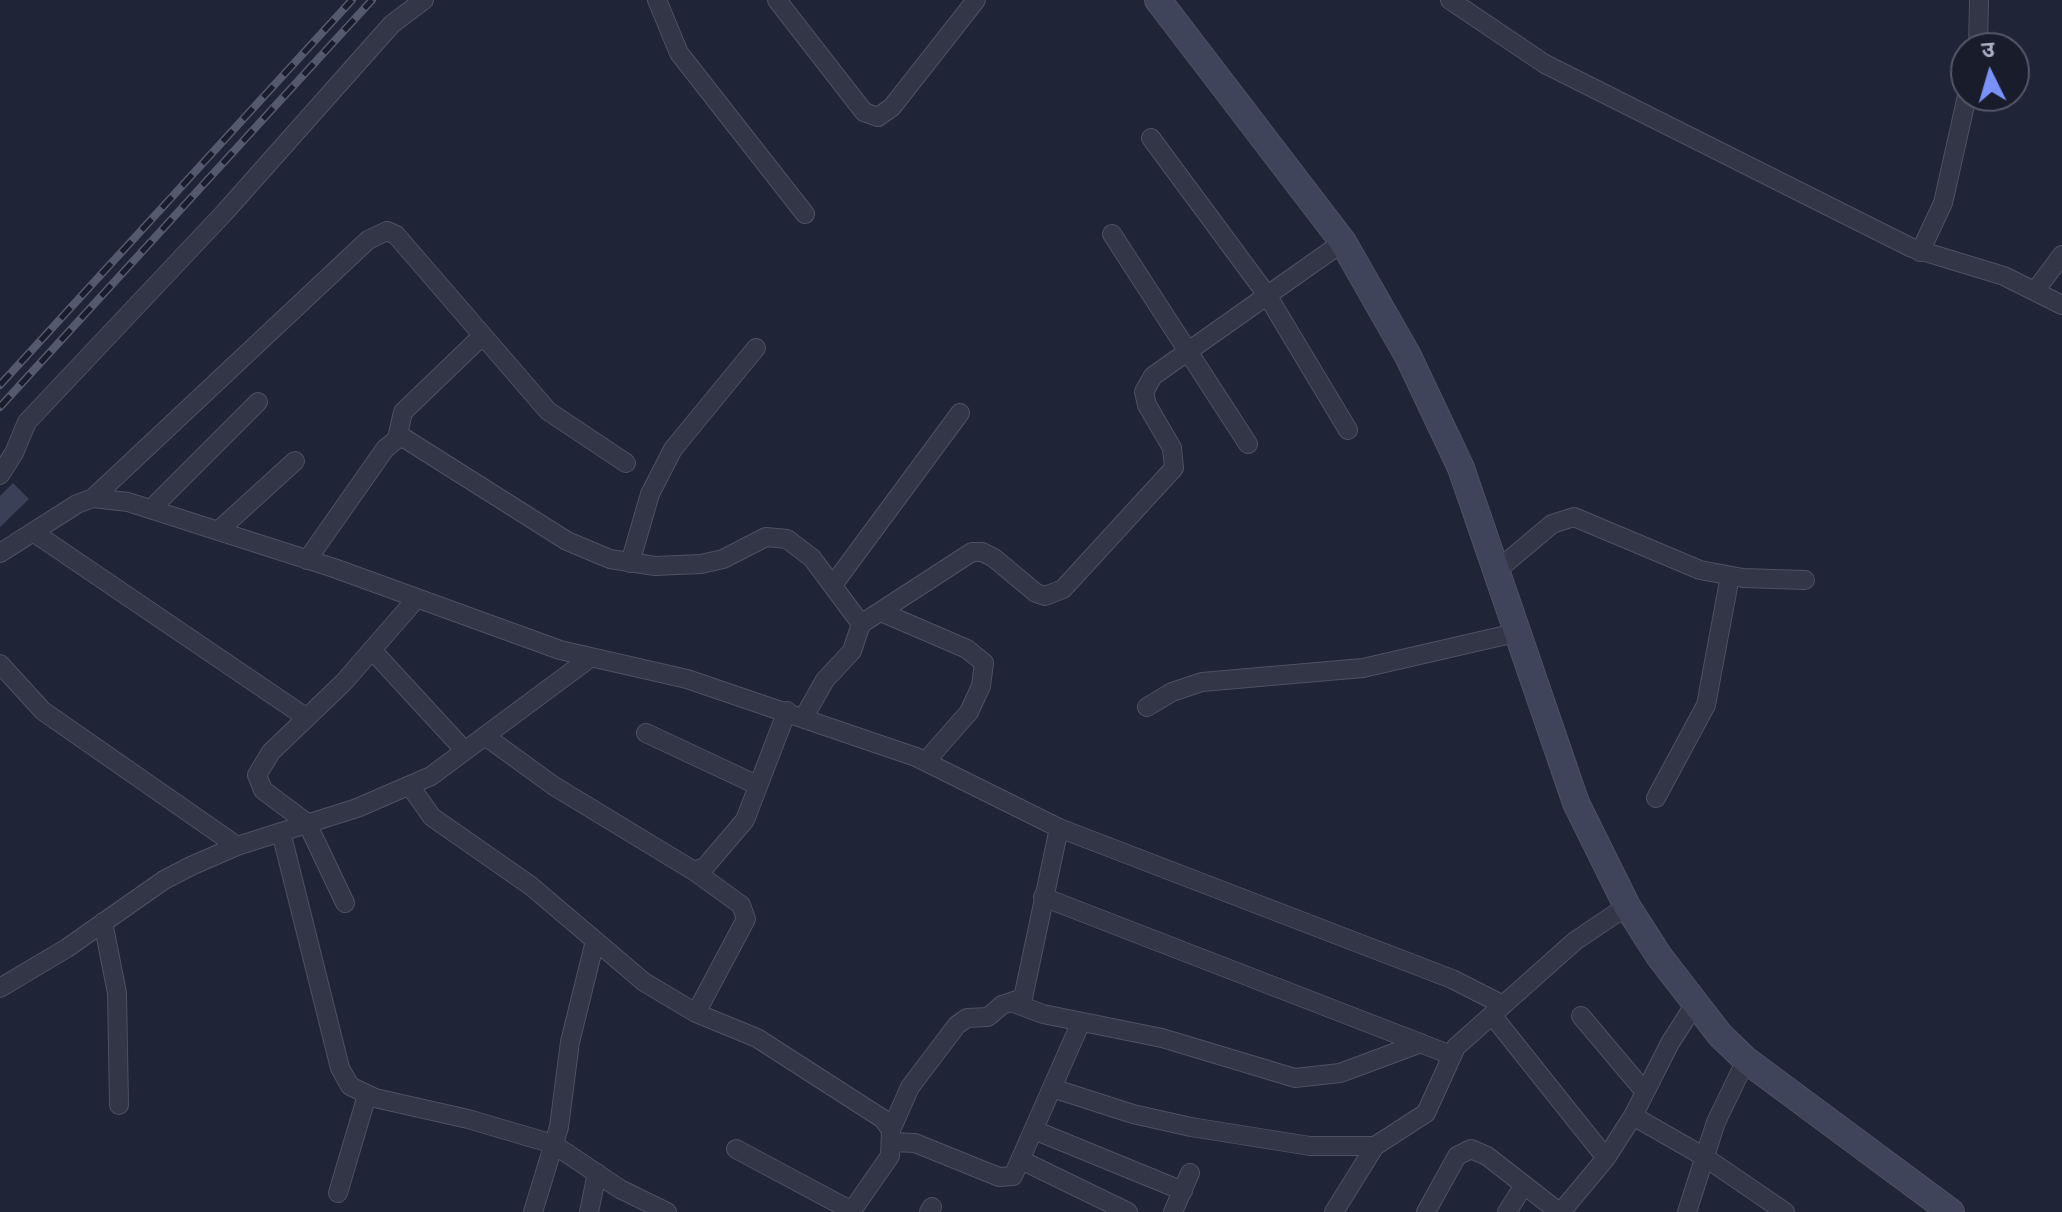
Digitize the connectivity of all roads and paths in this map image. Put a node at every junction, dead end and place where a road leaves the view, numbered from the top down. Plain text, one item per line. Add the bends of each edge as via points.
1 (424, 0) edge
2 (657, 0) edge
3 (777, 0) edge
4 (976, 0) edge
5 (1158, 0) edge
6 (1450, 0) edge
7 (1979, 0) edge
8 (1978, 32) edge
9 (1963, 112) edge
10 (1151, 138) dead end
11 (805, 214) dead end
12 (1112, 234) dead end
13 (1343, 242) junction
14 (1920, 252) junction
15 (2062, 255) edge
16 (2035, 291) junction
17 (1267, 295) junction
18 (2062, 305) edge
19 (481, 337) junction
20 (756, 348) dead end
21 (1187, 350) junction
22 (258, 402) dead end
23 (960, 413) dead end
24 (1348, 430) dead end
25 (397, 439) junction
26 (1248, 444) dead end
27 (295, 461) dead end
28 (626, 463) dead end
29 (0, 475) edge
30 (93, 498) junction
31 (151, 509) junction
32 (218, 531) junction
33 (33, 532) junction
34 (0, 553) edge
35 (307, 560) junction
36 (630, 563) junction
37 (1495, 572) junction
38 (1730, 576) junction
39 (1805, 580) dead end
40 (833, 585) junction
41 (417, 598) junction
42 (881, 612) junction
43 (861, 624) junction
44 (1515, 633) junction
45 (372, 650) junction
46 (590, 658) junction
47 (0, 664) edge
48 (1147, 707) dead end
49 (795, 714) junction
50 (307, 718) junction
51 (646, 733) dead end
52 (485, 736) junction
53 (465, 751) junction
54 (926, 761) junction
55 (757, 785) junction
56 (410, 786) junction
57 (1656, 798) dead end
58 (307, 823) junction
59 (1059, 828) junction
60 (281, 832) junction
61 (237, 846) junction
62 (694, 871) junction
63 (1043, 897) junction
64 (345, 903) dead end
65 (1627, 906) junction
66 (103, 922) junction
67 (595, 941) junction
68 (0, 988) edge
69 (1014, 1003) junction
70 (1695, 1004) junction
71 (1498, 1010) junction
72 (696, 1013) junction
73 (1581, 1016) dead end
74 (1081, 1022) junction
75 (1421, 1043) junction
76 (1451, 1055) junction
77 (1746, 1060) junction
78 (1052, 1088) junction
79 (1645, 1092) junction
80 (367, 1095) junction
81 (119, 1105) dead end
82 (1633, 1116) junction
83 (1034, 1130) junction
84 (892, 1136) junction
85 (553, 1144) junction
86 (1375, 1146) junction
87 (736, 1149) dead end
88 (1703, 1156) junction
89 (1606, 1158) junction
90 (1021, 1160) junction
91 (597, 1173) junction
92 (1190, 1173) dead end
93 (1524, 1185) junction
94 (1183, 1191) junction
95 (338, 1193) dead end
96 (851, 1211) edge
97 (533, 1212) edge
98 (589, 1212) edge
99 (667, 1212) edge
100 (1128, 1212) edge
101 (1173, 1212) edge
102 (1334, 1212) edge
103 (1426, 1212) edge
104 (1507, 1212) edge
105 (1560, 1212) edge
106 (1687, 1212) edge
107 (1785, 1212) edge
108 (1951, 1212) edge

1 - 29 street via 392,24 27,422
2 - 11 street via 679,53
3 - 4 street via 864,112 878,117 892,107
5 - 13 main road
6 - 14 street via 1545,64
7 - 8 street
9 - 14 street via 1943,203
10 - 17 street
12 - 21 street
13 - 17 street
13 - 37 main road via 1408,356 1461,468
14 - 16 street via 2004,276
15 - 16 street
16 - 18 street
17 - 21 street
17 - 24 street
19 - 25 street via 403,412
19 - 28 street via 548,411
19 - 30 street via 396,235 377,234
20 - 36 street via 673,449 650,494
21 - 26 street
21 - 42 street via 1153,376 1144,392 1172,448 1174,468 1063,589 1045,596 1036,593 994,558 972,552
22 - 31 street
23 - 40 street
25 - 35 street
25 - 36 street via 411,439 567,541
27 - 32 street
30 - 31 street
30 - 33 street
31 - 32 street
32 - 35 street
33 - 34 street
33 - 50 street
35 - 41 street
36 - 40 street via 701,564 776,536 799,546
37 - 38 street via 1552,524 1574,517 1679,562
37 - 44 main road
38 - 39 street
38 - 57 street via 1709,696
40 - 43 street
41 - 45 street
41 - 46 street
42 - 43 street
42 - 54 street via 967,649 984,663 969,712
43 - 49 street via 852,651
44 - 48 street via 1363,668 1202,682
44 - 65 main road via 1576,803
45 - 50 street
45 - 53 street
46 - 49 street via 687,679
46 - 52 street
47 - 61 street via 43,711
49 - 54 street
49 - 55 street
50 - 58 street via 271,752 257,775 263,790
51 - 55 street
52 - 53 street
52 - 62 street via 554,786
53 - 56 street
54 - 59 street
55 - 62 street via 740,828 705,867
56 - 58 street
56 - 67 street via 432,817 531,886
58 - 60 street
58 - 64 street
59 - 63 street
59 - 71 street via 1452,979
60 - 61 street
60 - 80 street via 340,1068 350,1086
61 - 66 street via 164,880
62 - 72 street via 741,905 746,919
63 - 69 street via 1023,998
63 - 75 street
65 - 70 main road
65 - 71 street via 1575,941
66 - 68 street
66 - 81 street via 117,993
67 - 72 street via 644,982
67 - 85 street
69 - 74 street
69 - 84 street via 957,1025 910,1087
70 - 77 main road
70 - 79 street
71 - 76 street
71 - 89 street
72 - 84 street via 757,1038 883,1119
73 - 79 street
74 - 75 street via 1162,1038 1295,1078 1340,1073
74 - 78 street
75 - 76 street
76 - 86 street via 1426,1113
77 - 88 street
77 - 108 main road
78 - 83 street
78 - 86 street via 1191,1127 1310,1146
79 - 82 street
80 - 85 street
80 - 95 street
82 - 88 street
82 - 89 street
83 - 90 street
83 - 94 street
84 - 90 street via 999,1177 1013,1176
84 - 96 street via 883,1169
85 - 91 street
85 - 97 street
86 - 102 street
87 - 96 street
88 - 106 street
88 - 107 street
89 - 105 street
90 - 100 street
91 - 98 street
91 - 99 street
92 - 94 street
93 - 103 street via 1479,1150 1463,1150
93 - 104 street
93 - 105 street
94 - 101 street

